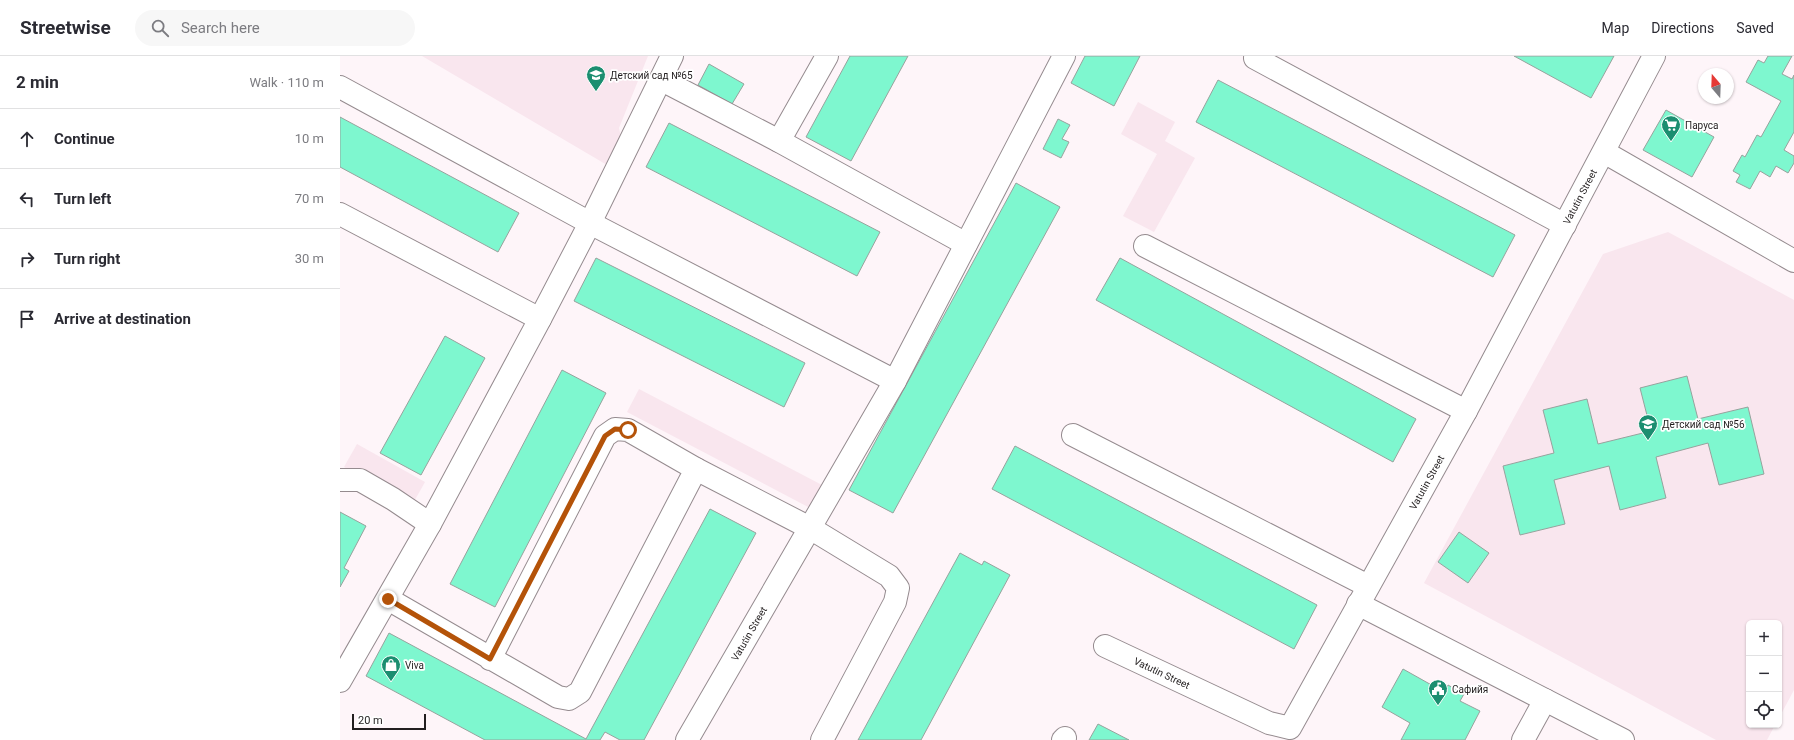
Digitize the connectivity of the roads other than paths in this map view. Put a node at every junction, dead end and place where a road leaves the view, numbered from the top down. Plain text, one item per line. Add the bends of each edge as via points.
1 (672, 56) edge
2 (827, 56) edge
3 (1064, 56) edge
4 (1654, 56) edge
5 (1255, 58) dead end
6 (662, 80) junction
7 (340, 87) edge
8 (779, 140) junction
9 (1604, 152) junction
10 (340, 214) edge
11 (590, 223) junction
12 (1564, 225) junction
13 (966, 244) junction
14 (1145, 246) dead end
15 (1794, 261) edge
16 (540, 319) junction
17 (895, 381) junction
18 (1466, 411) junction
19 (1073, 435) dead end
20 (696, 469) junction
21 (340, 480) edge
22 (430, 524) junction
23 (810, 528) junction
24 (1363, 595) junction
25 (388, 599) junction
26 (1105, 646) dead end
27 (490, 659) junction
28 (340, 682) edge
29 (1545, 700) junction
30 (1287, 734) edge
31 (687, 740) edge
32 (822, 740) edge
33 (1523, 740) edge
34 (1623, 740) edge

1 - 6 street
2 - 8 street
3 - 13 street, Vatutin Street
4 - 9 street, Vatutin Street
5 - 12 street
6 - 8 street
6 - 11 street
7 - 11 street
8 - 13 street
9 - 12 street, Vatutin Street
9 - 15 street
10 - 16 street
11 - 16 street
11 - 17 street
12 - 18 street, Vatutin Street
13 - 17 street, Vatutin Street
14 - 18 street
16 - 22 street
17 - 23 street, Vatutin Street
18 - 24 street, Vatutin Street
19 - 24 street
20 - 23 street
20 - 27 street via 580,692 569,699 558,697
20 - 27 street via 628,430 615,429 605,436
21 - 22 street via 360,480
22 - 25 street
23 - 31 street, Vatutin Street
23 - 32 street via 889,576 898,588 895,602
24 - 29 street
24 - 30 street, Vatutin Street
25 - 27 street
25 - 28 street
26 - 30 street, Vatutin Street
29 - 33 street
29 - 34 street

